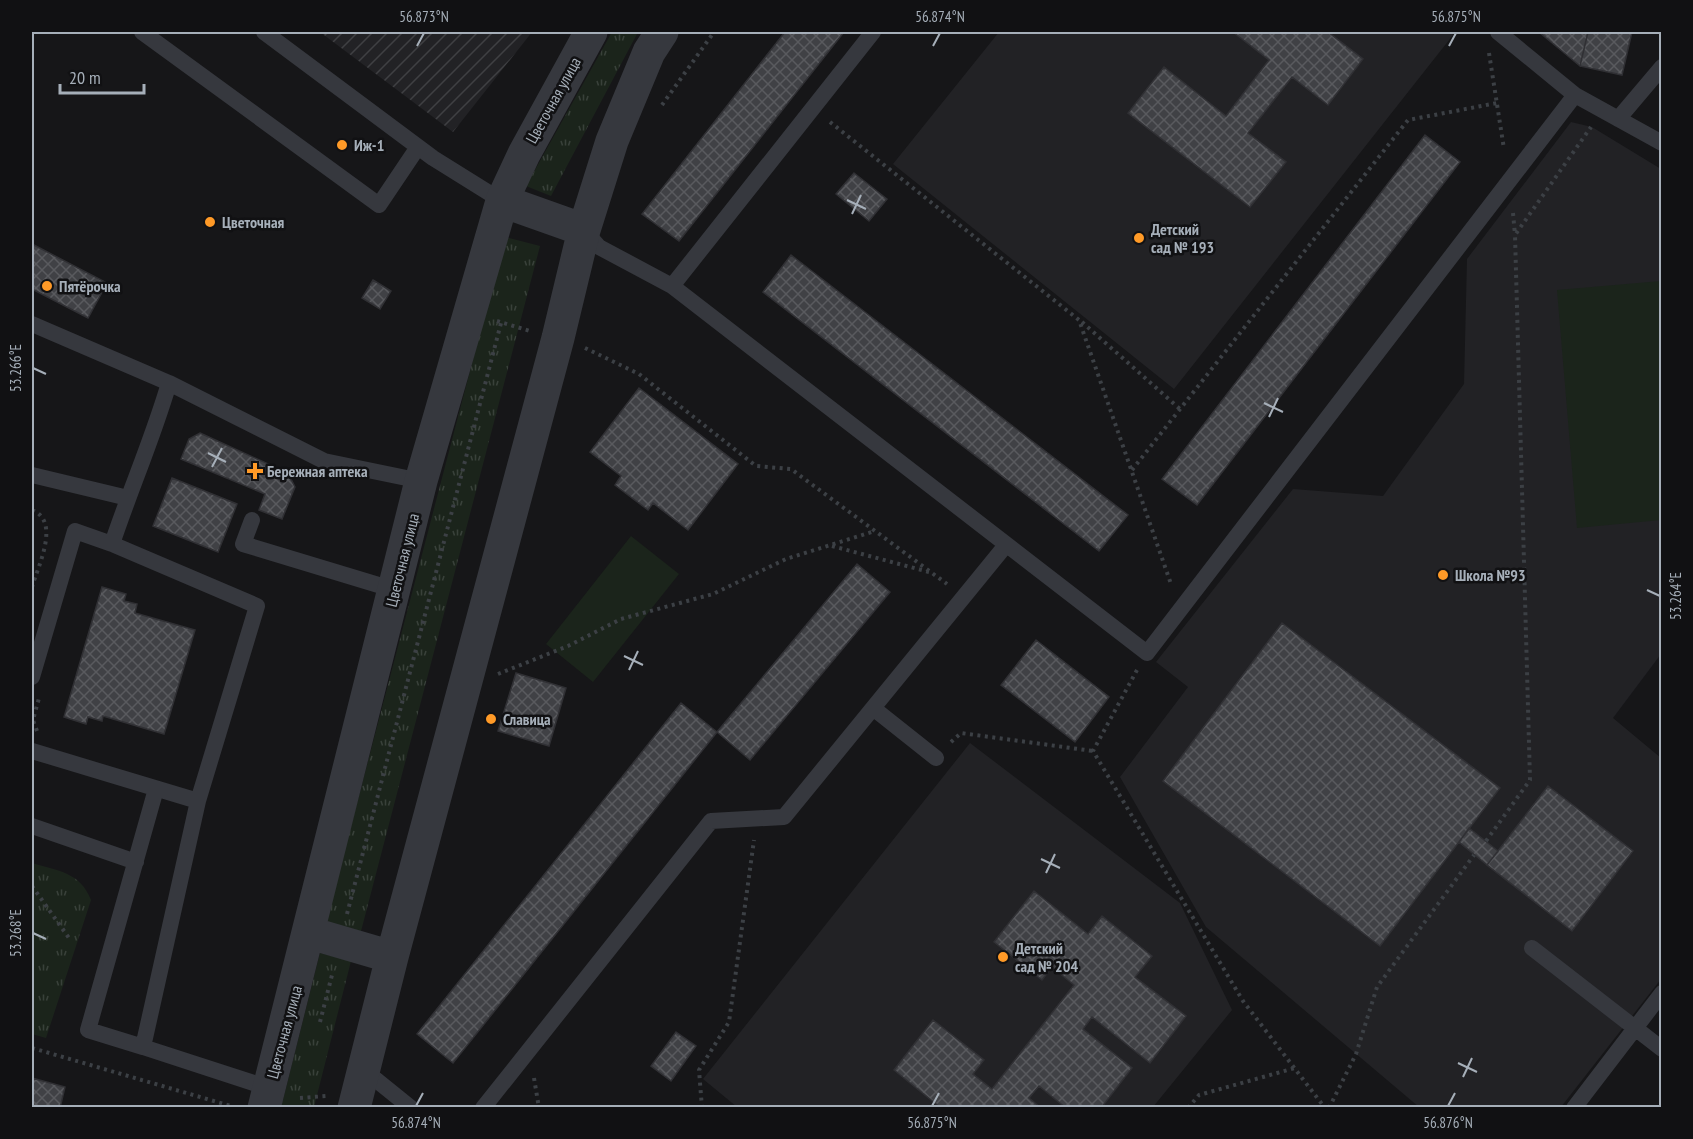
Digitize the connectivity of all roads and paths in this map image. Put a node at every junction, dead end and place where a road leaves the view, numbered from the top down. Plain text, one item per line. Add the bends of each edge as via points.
1 (142, 32) edge
2 (264, 32) edge
3 (591, 32) edge
4 (662, 32) edge
5 (873, 32) edge
6 (1492, 37) edge
7 (1662, 67) edge
8 (1575, 95) junction
9 (1497, 103) junction
10 (813, 109) junction
11 (1618, 119) junction
12 (1662, 143) edge
13 (418, 147) junction
14 (1509, 180) junction
15 (502, 201) junction
16 (584, 230) junction
17 (1515, 235) junction
18 (672, 286) junction
19 (486, 318) junction
20 (1080, 320) junction
21 (32, 324) edge
22 (558, 338) junction
23 (170, 383) junction
24 (1180, 409) junction
25 (1132, 470) junction
26 (32, 475) edge
27 (421, 481) junction
28 (128, 498) junction
29 (32, 510) edge
30 (252, 520) dead end
31 (875, 531) junction
32 (112, 544) junction
33 (830, 545) junction
34 (1006, 545) junction
35 (932, 573) junction
36 (32, 587) edge
37 (395, 590) junction
38 (964, 597) junction
39 (1180, 609) junction
40 (1147, 653) junction
41 (488, 678) dead end
42 (36, 685) edge
43 (873, 708) junction
44 (38, 732) dead end
45 (32, 751) edge
46 (1093, 751) junction
47 (936, 758) joint
48 (156, 789) junction
49 (198, 801) junction
50 (757, 819) junction
51 (32, 826) edge
52 (1486, 841) dead end
53 (1474, 855) dead end
54 (136, 862) junction
55 (32, 886) edge
56 (325, 937) junction
57 (69, 938) dead end
58 (1532, 948) dead end
59 (392, 957) junction
60 (1662, 993) edge
61 (1633, 1029) junction
62 (143, 1047) junction
63 (32, 1048) edge
64 (1662, 1049) edge
65 (1295, 1068) junction
66 (364, 1070) junction
67 (267, 1098) edge
68 (231, 1106) edge
69 (354, 1107) edge
70 (411, 1107) edge
71 (483, 1107) edge
72 (702, 1107) edge
73 (1188, 1107) edge
74 (1327, 1107) edge
75 (1574, 1107) edge

1 - 13 lane via 379,206
2 - 13 lane
3 - 15 street, Цветочная улица
4 - 16 street via 649,52 612,141
5 - 10 lane
6 - 8 lane
6 - 9 path
7 - 11 lane
8 - 11 lane
8 - 14 lane
9 - 14 path
9 - 24 path via 1408,120
10 - 18 lane
10 - 20 path
11 - 12 lane
11 - 17 path via 1592,127
13 - 15 lane
14 - 17 path
14 - 39 lane
15 - 16 street
15 - 19 street, Цветочная улица
16 - 18 lane via 599,247
16 - 22 street
17 - 52 path via 1530,780
18 - 34 lane
19 - 22 path
19 - 27 street, Цветочная улица
19 - 56 path
20 - 24 path
20 - 25 path
21 - 23 lane
22 - 31 path via 639,374 756,465 791,469
22 - 59 street
23 - 27 lane via 324,461
23 - 28 lane
24 - 25 path
25 - 39 path
26 - 28 lane
27 - 37 street, Цветочная улица
28 - 32 lane
29 - 36 path via 46,522 47,535
30 - 37 lane via 243,544
31 - 33 path
31 - 35 path
32 - 42 lane via 75,531
32 - 49 lane via 256,606
33 - 35 path
33 - 41 path via 786,559 713,594 621,620
34 - 38 lane
34 - 40 lane
35 - 38 path
37 - 56 street, Цветочная улица
38 - 43 lane
39 - 40 lane
40 - 46 path
42 - 44 path via 33,720
43 - 47 lane
43 - 50 lane via 784,817
45 - 48 lane
46 - 47 path via 960,733
46 - 65 path via 1243,1001
48 - 49 lane
48 - 54 lane
49 - 62 lane
50 - 71 lane via 711,821
50 - 72 path via 729,1022 699,1070
51 - 54 lane
53 - 74 path via 1377,987 1356,1054
54 - 62 lane via 88,1030
55 - 57 path
56 - 59 street
56 - 67 street, Цветочная улица
58 - 61 lane
59 - 66 street
60 - 61 lane
61 - 64 lane
61 - 75 lane
62 - 67 lane
63 - 68 path
65 - 73 path via 1199,1095
65 - 74 path
66 - 69 street
66 - 70 lane

